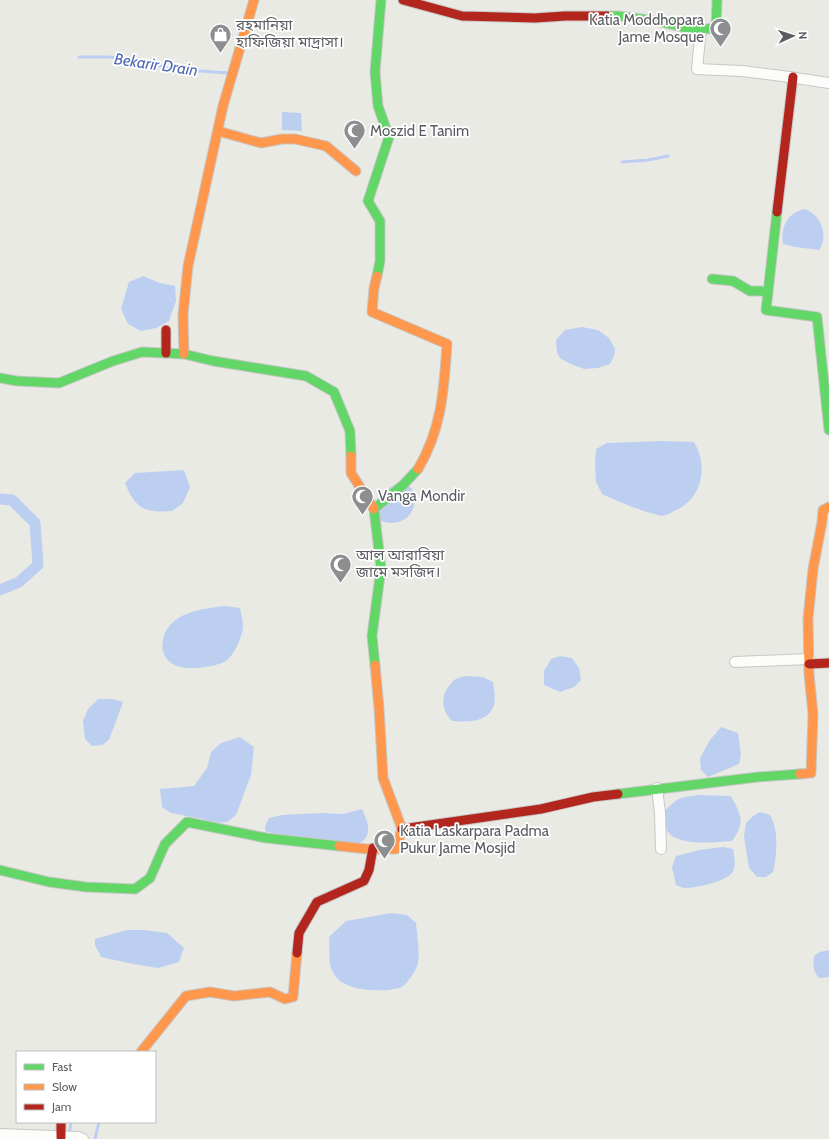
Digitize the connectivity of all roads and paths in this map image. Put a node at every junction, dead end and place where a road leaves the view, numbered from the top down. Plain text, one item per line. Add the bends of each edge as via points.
1 (254, 0) edge
2 (380, 0) edge
3 (403, 0) edge
4 (717, 0) edge
5 (701, 28) junction
6 (793, 77) junction
7 (829, 83) edge
8 (218, 131) junction
9 (356, 171) dead end
10 (712, 279) dead end
11 (768, 293) junction
12 (166, 330) dead end
13 (818, 330) junction
14 (829, 332) edge
15 (166, 353) junction
16 (184, 354) junction
17 (0, 378) edge
18 (829, 430) edge
19 (829, 507) edge
20 (374, 509) junction
21 (735, 662) dead end
22 (809, 662) junction
23 (829, 663) edge
24 (657, 788) junction
25 (402, 830) junction
26 (374, 848) junction
27 (661, 849) dead end
28 (0, 870) edge
29 (141, 1051) edge
30 (61, 1123) edge
31 (0, 1134) edge
32 (61, 1137) junction
33 (83, 1139) edge

1 - 8 street
2 - 20 street via 375,72 378,106 389,137 368,201 380,221 380,261 372,312 447,344 444,394 434,439 418,470
3 - 5 street via 462,16 618,16 686,28
4 - 5 street via 716,28
5 - 6 street via 697,69
6 - 7 street
6 - 11 street
8 - 9 street via 260,143 295,139 326,146
8 - 16 street via 188,266 183,315
10 - 11 street via 733,281 750,291 761,290
11 - 13 street via 766,310 817,317
12 - 15 street
13 - 14 street
13 - 18 street
15 - 16 street
15 - 17 street via 142,352 59,383
16 - 20 street via 306,376 334,392 350,431 350,474
19 - 22 street via 822,510 813,569 808,619
20 - 25 street via 381,568 372,636 383,778
21 - 22 street
22 - 23 street
22 - 24 street via 813,714 811,773 758,776
24 - 25 street
24 - 27 street
25 - 26 street via 396,849
26 - 28 street via 252,836 187,822 165,844 150,878 135,889 49,882
26 - 29 street via 364,881 317,902 299,934 293,997 285,999 270,992 234,996 210,992 186,996
30 - 32 street
31 - 32 street
32 - 33 street

